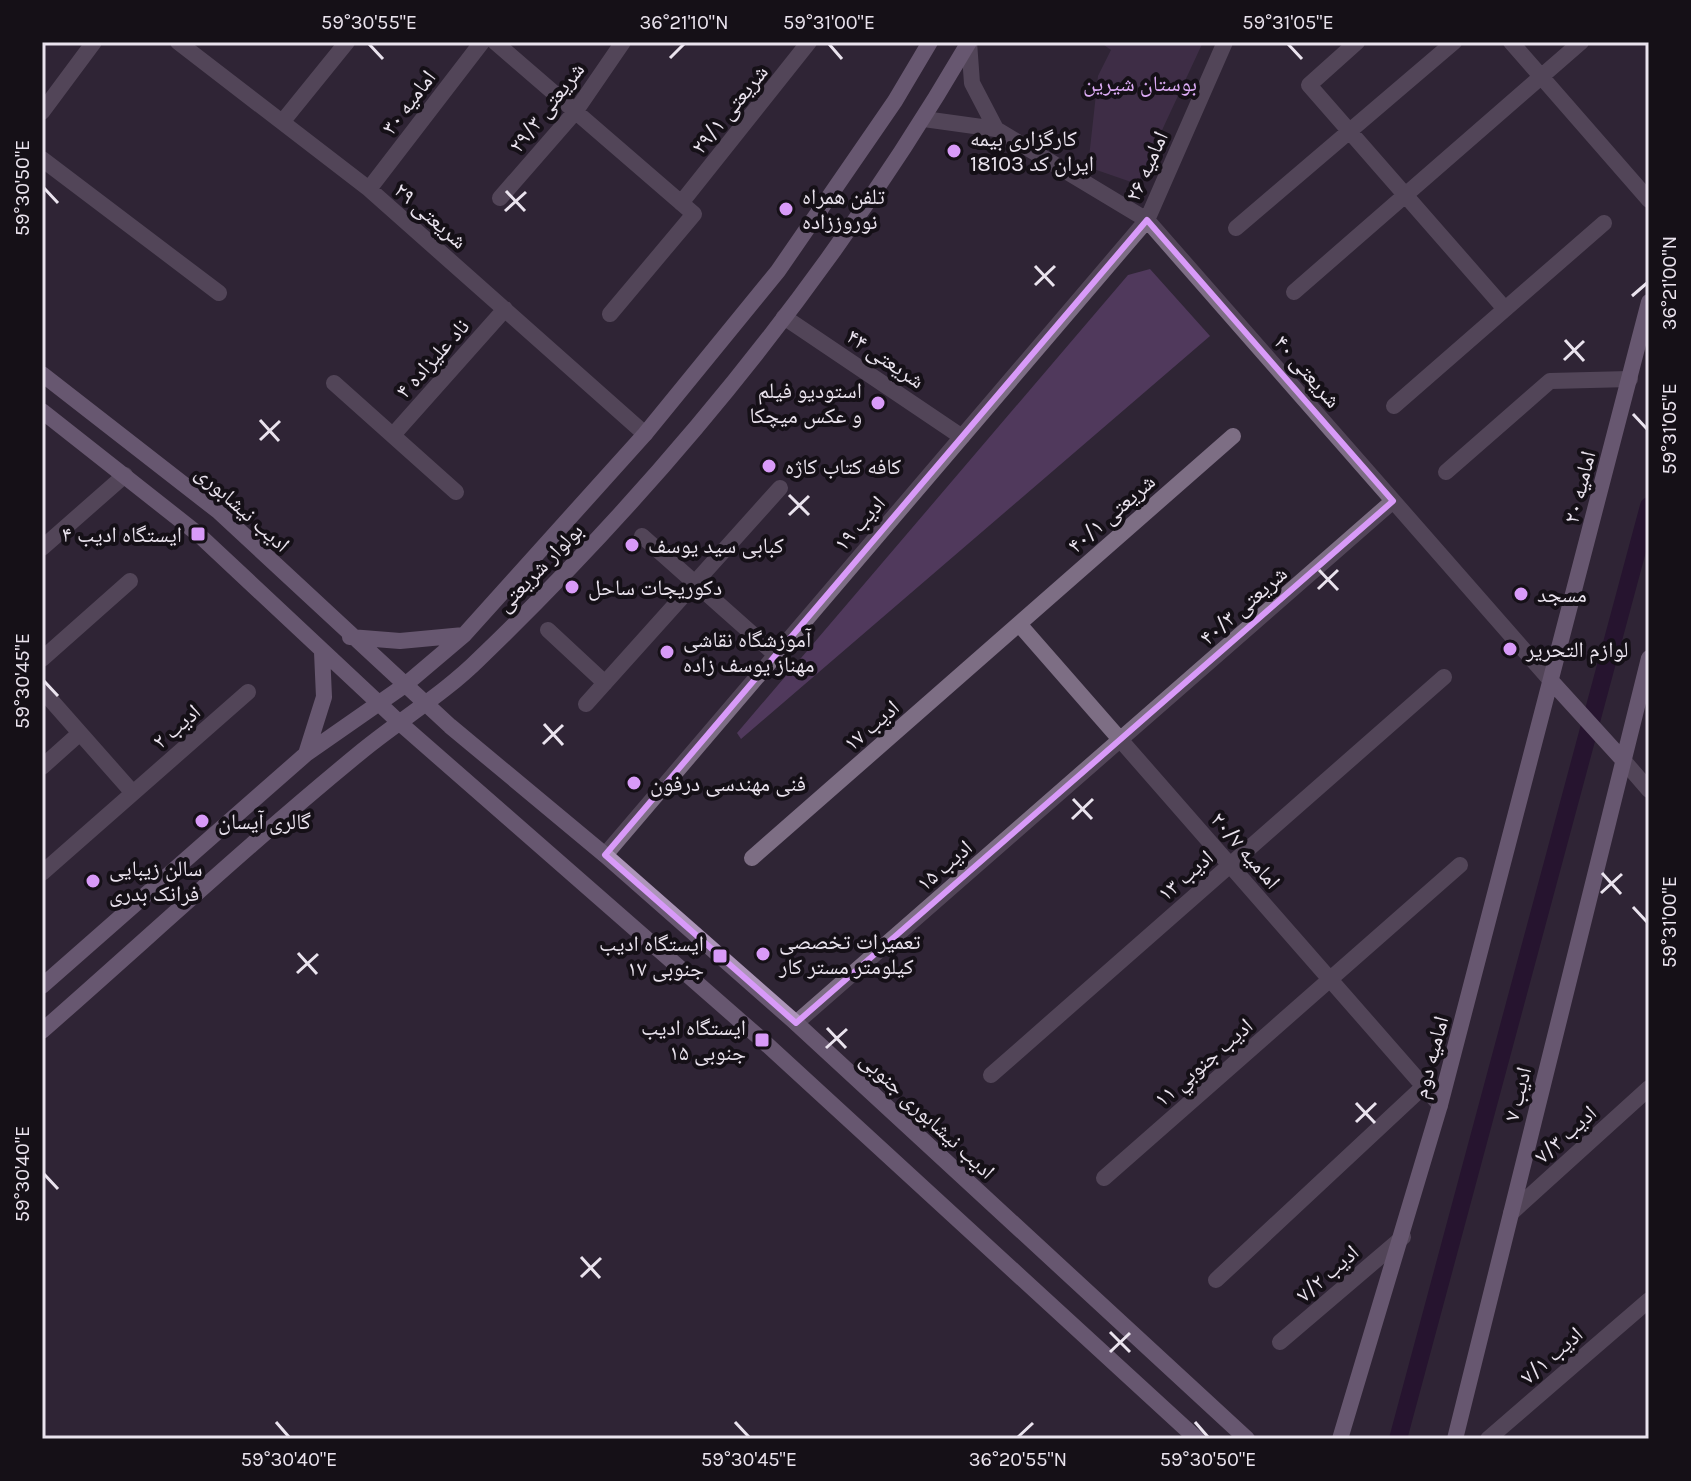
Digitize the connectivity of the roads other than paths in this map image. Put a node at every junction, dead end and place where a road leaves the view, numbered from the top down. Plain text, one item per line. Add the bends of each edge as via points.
1 (94, 42) edge
2 (178, 42) edge
3 (347, 42) edge
4 (482, 42) edge
5 (495, 42) edge
6 (623, 42) edge
7 (809, 42) edge
8 (930, 42) edge
9 (969, 42) edge
10 (1225, 42) edge
11 (1357, 42) edge
12 (1454, 42) edge
13 (1511, 42) edge
14 (1581, 42) edge
15 (1541, 76) junction
16 (42, 112) edge
17 (575, 112) junction
18 (924, 119) junction
19 (283, 121) junction
20 (996, 129) junction
21 (1349, 131) junction
22 (42, 159) edge
23 (369, 189) junction
24 (1405, 195) junction
25 (500, 198) dead end
26 (1649, 200) edge
27 (688, 208) junction
28 (1147, 220) junction
29 (1604, 223) dead end
30 (1236, 228) dead end
31 (1294, 292) dead end
32 (219, 293) dead end
33 (1649, 302) edge
34 (505, 309) junction
35 (1505, 309) junction
36 (610, 314) dead end
37 (784, 317) junction
38 (42, 374) edge
39 (1630, 379) junction
40 (334, 383) dead end
41 (1394, 406) dead end
42 (42, 411) edge
43 (645, 434) junction
44 (393, 435) junction
45 (1233, 436) dead end
46 (962, 437) junction
47 (1446, 472) dead end
48 (125, 475) junction
49 (780, 488) dead end
50 (456, 492) dead end
51 (1393, 501) junction
52 (642, 536) dead end
53 (42, 548) edge
54 (130, 581) dead end
55 (693, 584) junction
56 (1019, 624) junction
57 (548, 630) dead end
58 (464, 635) junction
59 (350, 637) junction
60 (322, 652) junction
61 (776, 655) junction
62 (1649, 658) edge
63 (42, 659) edge
64 (1444, 677) dead end
65 (1552, 682) junction
66 (605, 683) junction
67 (405, 685) junction
68 (42, 690) edge
69 (248, 692) dead end
70 (380, 704) junction
71 (586, 704) dead end
72 (428, 705) junction
73 (401, 724) junction
74 (80, 733) junction
75 (1121, 741) junction
76 (306, 754) junction
77 (1623, 760) junction
78 (42, 767) edge
79 (1649, 790) edge
80 (133, 793) junction
81 (605, 855) junction
82 (752, 858) dead end
83 (1230, 865) junction
84 (1460, 865) dead end
85 (42, 873) edge
86 (1330, 979) junction
87 (42, 986) edge
88 (796, 1023) junction
89 (42, 1031) edge
90 (991, 1075) dead end
91 (1424, 1086) junction
92 (1649, 1088) edge
93 (1440, 1105) junction
94 (1104, 1178) dead end
95 (1511, 1213) junction
96 (1403, 1237) junction
97 (1216, 1280) dead end
98 (1647, 1305) edge
99 (1280, 1342) dead end
100 (1197, 1439) edge
101 (1247, 1439) edge
102 (1340, 1439) edge
103 (1455, 1439) edge
104 (1488, 1439) edge

1 - 16 street
2 - 19 street, شریعتی ۲۹
3 - 19 street
4 - 23 street, امامیه ۳۰
5 - 17 street
6 - 17 street, شریعتی ۲۹/۳
7 - 27 street, شریعتی ۲۹/۱
8 - 43 main road, بولوار شریعتی via 778,271
9 - 18 main road, بولوار شریعتی
9 - 20 street via 972,83
10 - 28 street, امامیه ۲۶
11 - 21 street via 1309,85
12 - 21 street
13 - 15 street
14 - 15 street
15 - 24 street
15 - 26 street
17 - 25 street, شریعتی ۲۹/۳
17 - 27 street
18 - 20 street, شریعتی ۴۰
18 - 37 main road, بولوار شریعتی
19 - 23 street, شریعتی ۲۹
20 - 28 street, شریعتی ۴۰
21 - 24 street
21 - 30 street
22 - 32 street
23 - 34 street, شریعتی ۲۹
24 - 31 street
24 - 35 street
27 - 36 street, شریعتی ۲۹/۱
28 - 46 street, ادیب ۱۹
28 - 51 street, شریعتی ۴۰
29 - 35 street
33 - 39 main road, امامیه ۲۰
34 - 43 street, شریعتی ۲۹
34 - 44 street, ناد علیزاده ۴
35 - 41 street
37 - 46 street, شریعتی ۴۴
37 - 72 main road, بولوار شریعتی via 620,515
38 - 59 main road, ادیب نیشابوری via 218,511
39 - 47 street via 1550,381
39 - 65 main road, امامیه ۲۰
40 - 44 street
42 - 48 main road
43 - 58 main road, بولوار شریعتی
44 - 50 street
45 - 56 street, شریعتی ۴۰/۱
46 - 61 street, ادیب ۱۹
48 - 53 street
48 - 60 main road via 198,534
49 - 55 street
51 - 65 street, شریعتی ۴۰
51 - 75 street, شریعتی ۴۰/۳
52 - 55 street
54 - 63 street
55 - 61 street
55 - 66 street
56 - 75 street, امامیه ۲۰/۷
56 - 82 street, ادیب ۱۷
57 - 66 street
58 - 59 main road via 400,641
58 - 67 main road, بولوار شریعتی
59 - 67 main road, ادیب نیشابوری
60 - 70 main road
60 - 76 main road via 324,697
61 - 81 street, ادیب ۱۹
62 - 77 main road
64 - 83 street, ادیب ۱۳
65 - 77 main road
65 - 93 main road, امامیه دوم
66 - 71 street
67 - 70 main road, بولوار شریعتی
67 - 72 main road, ادیب نیشابوری
68 - 74 street
69 - 80 street, ادیب ۲
70 - 73 main road
70 - 76 main road, بولوار شریعتی
72 - 73 main road, بولوار شریعتی
72 - 81 main road, ادیب نیشابوری جنوبی
73 - 89 main road, بولوار شریعتی via 364,749
73 - 100 main road via 762,1040
74 - 78 street
74 - 80 street
75 - 83 street, امامیه ۲۰/۷
75 - 88 street, ادیب ۱۵
76 - 87 main road, بولوار شریعتی
77 - 79 street
77 - 95 main road, ادیب ۷
80 - 85 street, ادیب ۲
81 - 88 main road, ادیب نیشابوری جنوبی
83 - 86 street, امامیه ۲۰/۷
83 - 90 street, ادیب ۱۳
84 - 86 street, ادیب جنوبي ١١
86 - 91 street, امامیه ۲۰/۷
86 - 94 street, ادیب جنوبي ١١
88 - 101 main road, ادیب نیشابوری جنوبی
91 - 93 street, امامیه ۲۰/۷
91 - 97 street
92 - 95 street, ادیب ۷/۳
93 - 96 main road, امامیه دوم
95 - 103 main road, ادیب ۷
96 - 99 street, ادیب ۷/۲
96 - 102 main road, امامیه دوم
98 - 104 street, ادیب ۷/۱

